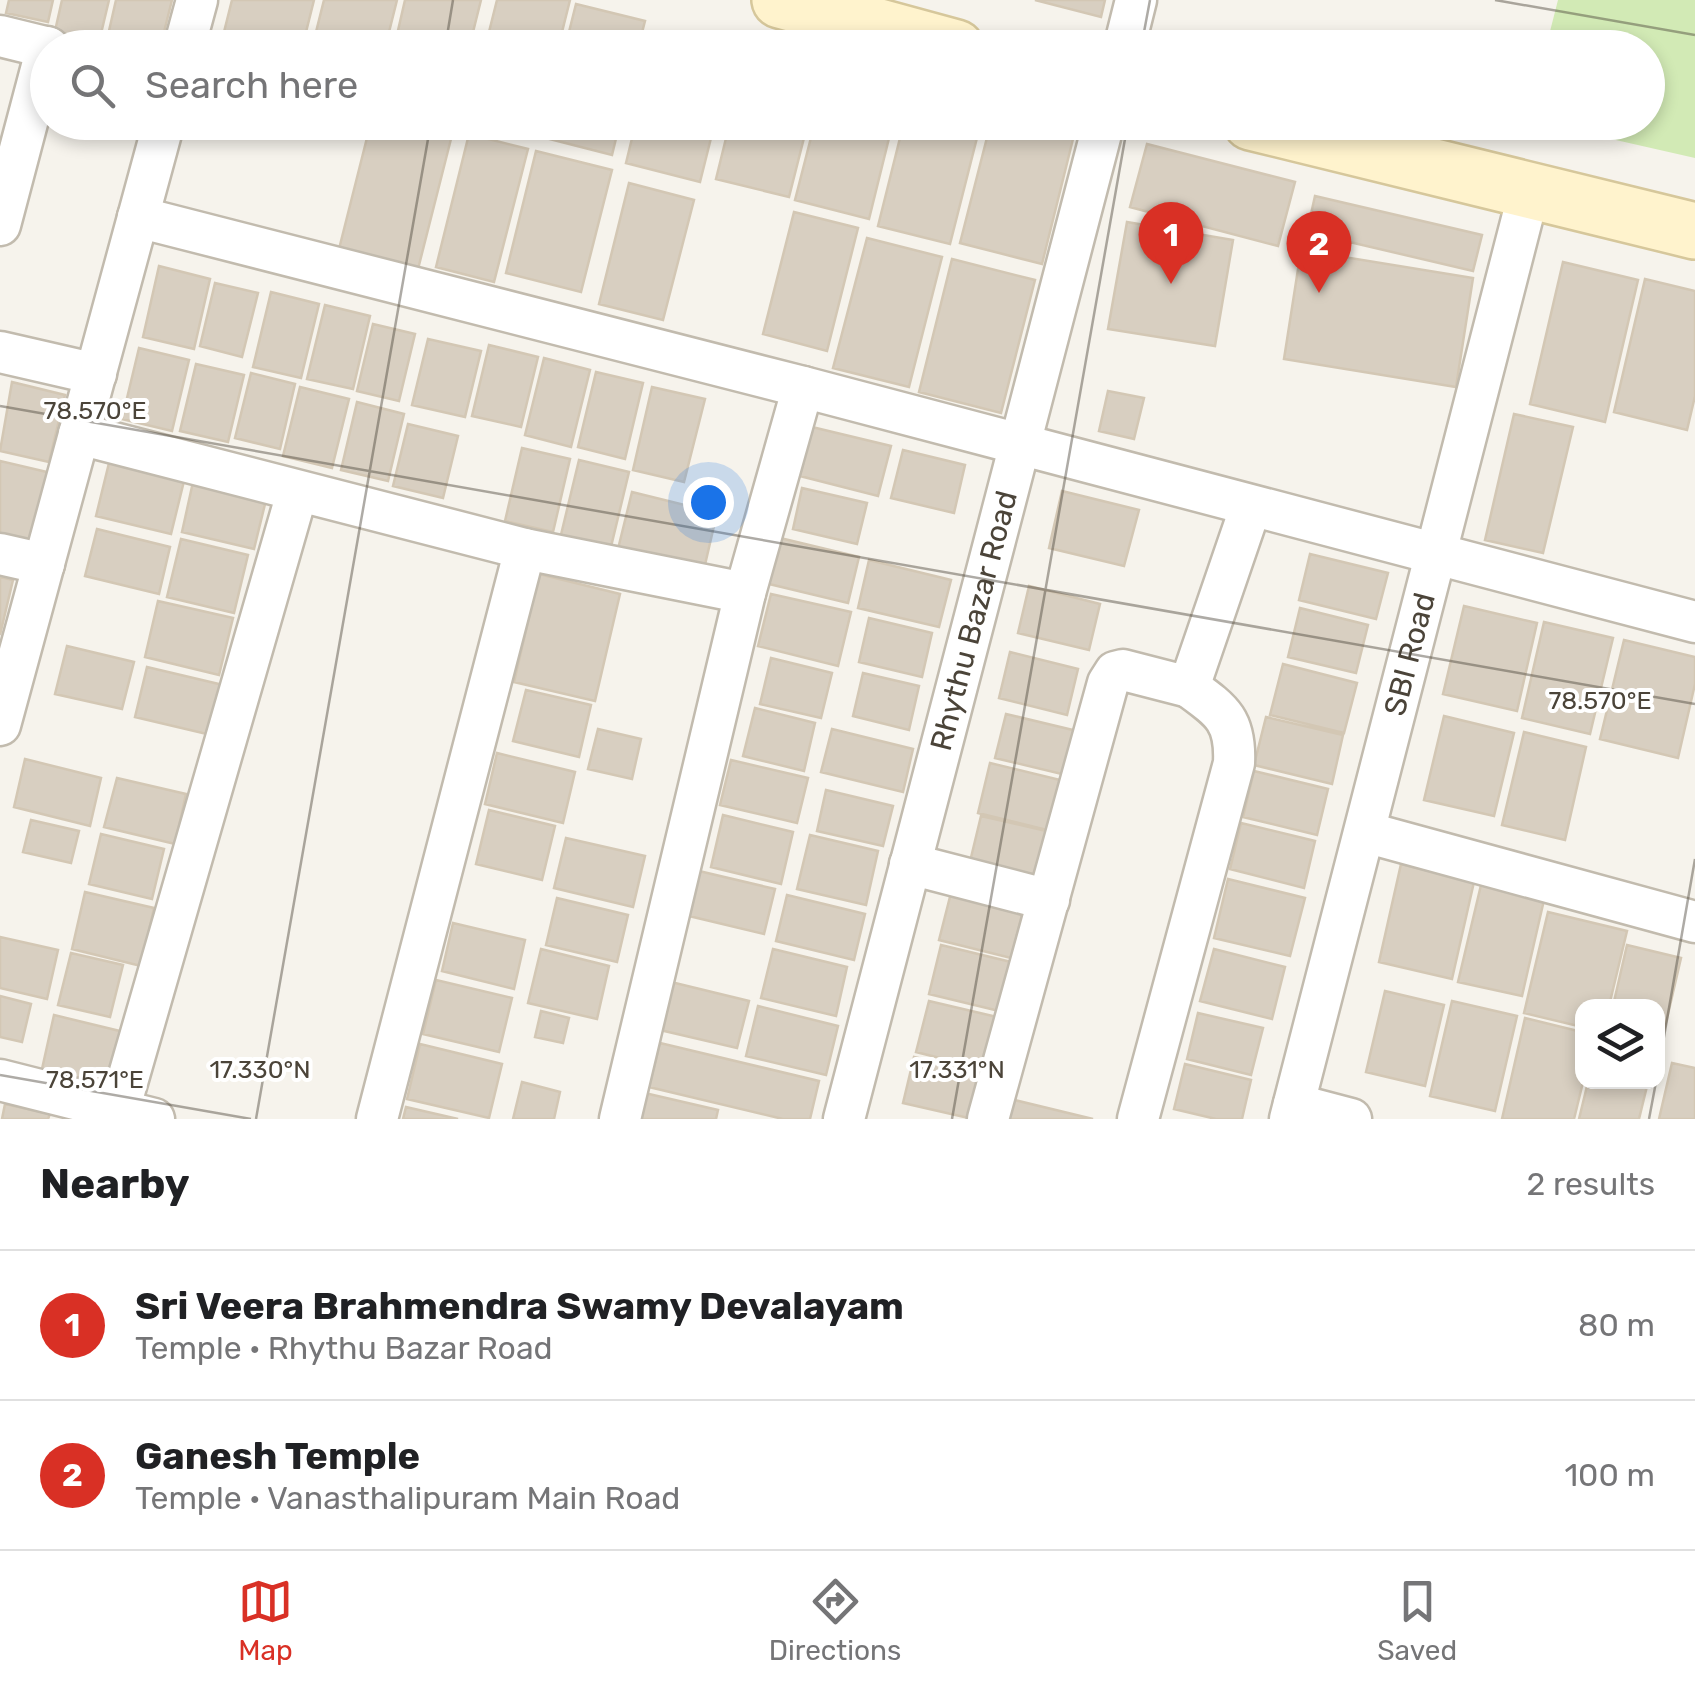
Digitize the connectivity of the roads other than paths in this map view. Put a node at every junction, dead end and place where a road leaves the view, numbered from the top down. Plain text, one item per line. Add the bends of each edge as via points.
1 (197, 0) edge
2 (780, 0) edge
3 (1136, 0) edge
4 (189, 30) edge
5 (890, 30) edge
6 (1128, 30) edge
7 (0, 36) edge
8 (30, 43) edge
9 (30, 114) edge
10 (159, 140) edge
11 (1099, 140) edge
12 (1328, 140) edge
13 (1530, 188) junction
14 (138, 217) junction
15 (0, 226) edge
16 (1695, 231) edge
17 (0, 352) edge
18 (96, 374) junction
19 (803, 386) junction
20 (79, 434) junction
21 (1020, 444) junction
22 (297, 493) junction
23 (1251, 506) junction
24 (525, 549) junction
25 (1436, 553) junction
26 (0, 554) edge
27 (44, 564) junction
28 (745, 593) junction
29 (1695, 622) edge
30 (1189, 688) junction
31 (0, 725) edge
32 (1364, 832) junction
33 (910, 864) junction
34 (1049, 900) junction
35 (1695, 922) edge
36 (0, 1080) edge
37 (1292, 1112) edge
38 (136, 1115) edge
39 (377, 1119) edge
40 (620, 1119) edge
41 (844, 1119) edge
42 (988, 1119) edge
43 (1138, 1119) edge
44 (1351, 1119) edge

1 - 4 street
2 - 5 street
3 - 6 street
7 - 8 street
9 - 15 street
10 - 14 street
11 - 21 street, Rhythu Bazar Road
12 - 13 street
13 - 16 street
13 - 25 street, SBI Road
14 - 18 street
14 - 19 street
17 - 18 street
18 - 20 street
19 - 21 street
19 - 28 street
20 - 22 street
20 - 27 street
21 - 23 street
21 - 33 street, Rhythu Bazar Road
22 - 24 street
22 - 38 street
23 - 25 street
23 - 30 street
24 - 28 street
24 - 39 street
25 - 29 street
25 - 32 street, SBI Road
26 - 27 street
27 - 31 street
28 - 40 street
30 - 34 street via 1115,672 1108,682
30 - 43 street via 1229,723 1234,763
32 - 35 street
32 - 37 street, SBI Road
33 - 34 street
33 - 41 street, Rhythu Bazar Road
34 - 42 street
36 - 38 street
37 - 44 street

